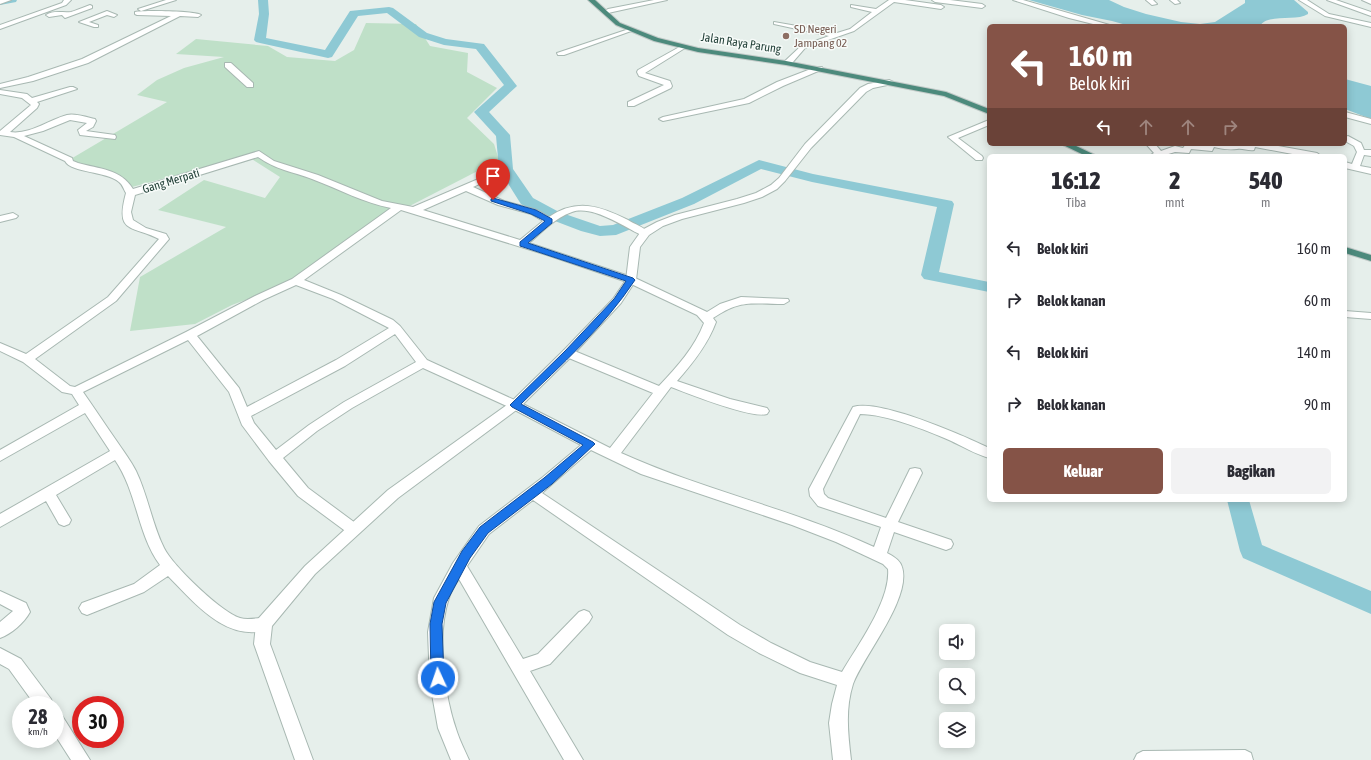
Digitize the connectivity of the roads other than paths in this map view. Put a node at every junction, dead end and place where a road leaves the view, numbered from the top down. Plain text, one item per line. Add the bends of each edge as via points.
1 (68, 0) edge
2 (173, 0) edge
3 (592, 0) edge
4 (596, 0) edge
5 (664, 0) edge
6 (877, 0) edge
7 (935, 0) edge
8 (1016, 0) edge
9 (1302, 0) edge
10 (1330, 0) edge
11 (1365, 0) edge
12 (891, 1) edge
13 (1371, 2) edge
14 (90, 6) dead end
15 (853, 6) dead end
16 (982, 6) dead end
17 (941, 7) dead end
18 (608, 11) junction
19 (876, 11) junction
20 (69, 14) junction
21 (180, 14) junction
22 (198, 14) dead end
23 (1371, 14) edge
24 (114, 15) dead end
25 (94, 18) junction
26 (20, 20) junction
27 (776, 23) dead end
28 (1102, 24) edge
29 (1371, 25) edge
30 (96, 26) dead end
31 (0, 27) edge
32 (631, 30) junction
33 (837, 35) junction
34 (683, 47) junction
35 (561, 53) dead end
36 (789, 61) junction
37 (228, 65) dead end
38 (819, 69) junction
39 (860, 77) junction
40 (889, 82) junction
41 (250, 85) dead end
42 (0, 86) edge
43 (73, 89) dead end
44 (863, 90) junction
45 (0, 92) edge
46 (32, 101) junction
47 (630, 104) dead end
48 (987, 107) edge
49 (987, 111) edge
50 (1347, 115) edge
51 (663, 119) dead end
52 (1371, 122) edge
53 (987, 123) edge
54 (16, 134) junction
55 (112, 137) dead end
56 (1348, 139) dead end
57 (1070, 146) edge
58 (1079, 146) edge
59 (1188, 146) edge
60 (1188, 146) edge
61 (1210, 146) edge
62 (1222, 146) edge
63 (1233, 146) edge
64 (1233, 146) edge
65 (1252, 146) edge
66 (1266, 146) edge
67 (1361, 152) junction
68 (1371, 153) edge
69 (1088, 154) edge
70 (1098, 154) edge
71 (1160, 154) edge
72 (1307, 154) edge
73 (979, 158) dead end
74 (1347, 165) edge
75 (1355, 167) junction
76 (1371, 171) edge
77 (483, 180) dead end
78 (467, 188) junction
79 (131, 193) junction
80 (398, 208) junction
81 (414, 210) junction
82 (14, 216) dead end
83 (0, 219) edge
84 (550, 221) junction
85 (639, 231) junction
86 (522, 244) junction
87 (1347, 247) edge
88 (1347, 251) edge
89 (1371, 254) edge
90 (1371, 258) edge
91 (631, 280) junction
92 (296, 282) junction
93 (784, 301) dead end
94 (1347, 314) edge
95 (1371, 316) edge
96 (706, 318) junction
97 (396, 328) junction
98 (190, 335) junction
99 (0, 347) edge
100 (568, 353) junction
101 (27, 359) junction
102 (423, 363) junction
103 (669, 382) junction
104 (76, 391) junction
105 (661, 391) junction
106 (515, 405) junction
107 (86, 407) junction
108 (763, 411) dead end
109 (244, 414) junction
110 (590, 444) junction
111 (987, 452) edge
112 (117, 453) junction
113 (612, 455) junction
114 (0, 456) edge
115 (274, 458) junction
116 (915, 474) dead end
117 (48, 493) junction
118 (533, 493) junction
119 (64, 520) dead end
120 (0, 521) edge
121 (889, 525) junction
122 (353, 529) junction
123 (946, 544) dead end
124 (879, 554) junction
125 (169, 566) junction
126 (458, 567) junction
127 (0, 597) edge
128 (88, 608) dead end
129 (584, 617) dead end
130 (264, 624) junction
131 (0, 631) edge
132 (0, 655) edge
133 (520, 668) junction
134 (846, 681) junction
135 (38, 696) edge
136 (64, 733) edge
137 (1245, 759) dead end
138 (82, 760) edge
139 (304, 760) edge
140 (460, 760) edge
141 (574, 760) edge
142 (842, 760) edge
143 (1143, 760) edge

1 - 26 street via 64,4
2 - 21 street via 136,12
3 - 32 highway, Jalan Raya Parung via 618,24
4 - 18 highway, Jalan Raya Parung
5 - 18 street
6 - 12 street
7 - 16 street
8 - 28 street
9 - 29 street via 1327,15
10 - 23 street
11 - 13 street
12 - 17 street
12 - 19 street
14 - 20 street
15 - 19 street
18 - 36 highway, Jalan Raya Parung via 622,23 659,38 700,48
19 - 33 street via 852,30
20 - 25 street
20 - 26 street via 59,13
21 - 22 street
21 - 42 street via 85,61
24 - 25 street via 107,13
25 - 30 street via 82,22
26 - 31 street
27 - 33 street
32 - 34 highway, Jalan Raya Parung
32 - 35 street
33 - 36 street via 803,47
34 - 38 highway, Jalan Raya Parung
34 - 47 street via 641,72 667,83 668,86
36 - 48 highway, Jalan Raya Parung via 924,87 956,95
37 - 41 street
38 - 39 highway, Jalan Raya Parung
38 - 51 street via 746,101
39 - 40 highway, Jalan Raya Parung
39 - 44 street via 864,82
40 - 44 street
40 - 49 highway, Jalan Raya Parung via 946,94
43 - 46 street
44 - 85 street via 800,154 784,177 760,195
45 - 46 street via 24,96
46 - 54 street via 34,106 3,133
50 - 52 street
53 - 73 street via 952,137
54 - 55 street via 74,117 92,121 82,130 83,133
54 - 79 street, Gang Merpati via 69,160 68,162 74,165 109,174 121,180
56 - 67 street via 1358,145
57 - 69 highway
58 - 70 highway
59 - 71 street via 1186,151 1175,149
60 - 61 street via 1210,149
62 - 63 street
64 - 65 street
66 - 72 street
67 - 68 street
67 - 75 street
74 - 75 street
75 - 76 street
77 - 78 street
78 - 81 street
78 - 84 street via 501,203 534,212
79 - 80 street, Gang Merpati via 259,154 271,163
79 - 101 street via 126,217 128,221 164,238 112,299
80 - 81 street
80 - 92 street
81 - 86 street
82 - 83 street
84 - 85 street via 562,213 584,207
84 - 86 street
85 - 91 street
86 - 91 street
87 - 89 highway
88 - 90 highway
91 - 96 street via 701,313
91 - 100 street via 617,301
92 - 97 street via 374,314
92 - 98 street via 259,298
93 - 96 street via 742,300 728,304
94 - 95 street
96 - 103 street via 710,322 708,330
97 - 102 street
97 - 109 street via 323,374
98 - 104 street
98 - 109 street via 235,391
99 - 101 street
100 - 105 street
100 - 106 street
101 - 104 street via 66,389
102 - 106 street
102 - 115 street via 348,405
103 - 105 street
103 - 108 street via 733,405
104 - 107 street
105 - 113 street
106 - 110 street
106 - 122 street via 393,494
107 - 112 street
107 - 114 street
109 - 115 street via 248,425
110 - 113 street
110 - 118 street
111 - 121 street via 918,423 868,410 858,410 816,490 817,496 823,502
112 - 117 street
112 - 125 street via 129,470 153,539
113 - 124 street via 646,470 797,521
115 - 122 street via 303,492
116 - 121 street
117 - 119 street
117 - 120 street
118 - 126 street via 484,530
118 - 134 street via 734,630 800,665
121 - 123 street
121 - 124 street
122 - 130 street via 310,570
124 - 134 street via 895,567 895,587 879,624
125 - 128 street via 139,588
125 - 130 street via 219,614 236,624
126 - 133 street
126 - 140 street via 440,602 436,624 436,648 438,678 447,728
127 - 131 street via 21,608 22,612
129 - 133 street via 544,659
130 - 139 street via 262,644
132 - 135 street via 15,664
133 - 141 street
134 - 142 street via 838,723
136 - 138 street
137 - 143 street

